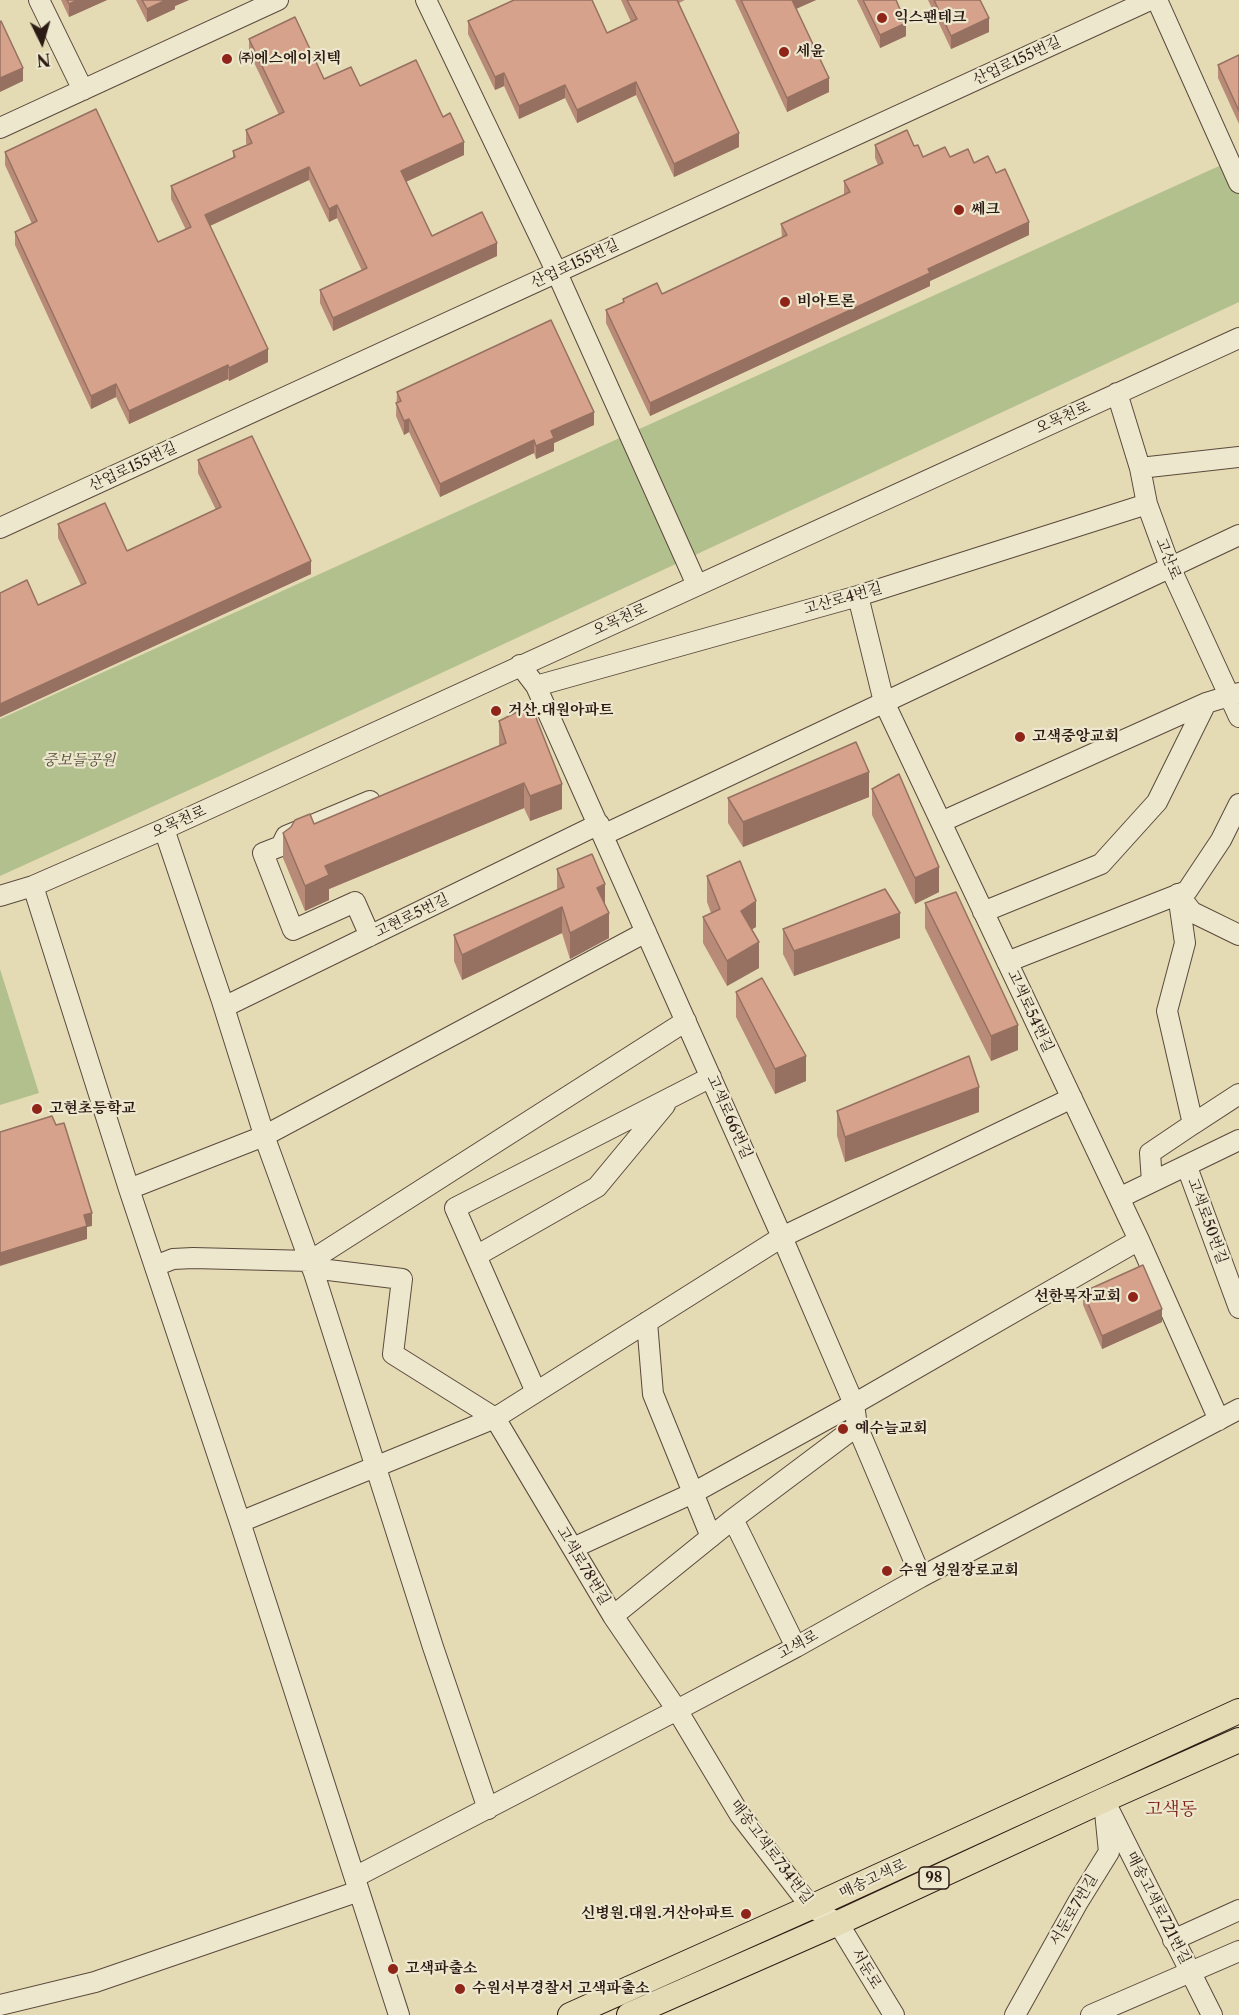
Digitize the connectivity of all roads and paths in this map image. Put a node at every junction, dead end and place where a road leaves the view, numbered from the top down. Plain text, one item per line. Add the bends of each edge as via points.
1 (39, 0) edge
2 (278, 0) edge
3 (426, 0) edge
4 (1150, 0) edge
5 (1157, 0) edge
6 (83, 90) junction
7 (0, 128) edge
8 (1239, 183) edge
9 (556, 273) junction
10 (1239, 338) edge
11 (1117, 393) junction
12 (1239, 457) edge
13 (1140, 468) junction
14 (1147, 504) junction
15 (0, 528) edge
16 (1239, 535) edge
17 (1170, 567) junction
18 (697, 585) junction
19 (858, 596) junction
20 (520, 665) junction
21 (536, 686) junction
22 (1234, 695) edge
23 (884, 702) junction
24 (1206, 703) junction
25 (1239, 717) edge
26 (371, 800) edge
27 (1239, 804) edge
28 (941, 822) junction
29 (164, 830) junction
30 (601, 830) junction
31 (33, 886) junction
32 (1178, 894) junction
33 (0, 896) edge
34 (983, 912) junction
35 (646, 932) junction
36 (1239, 935) edge
37 (370, 936) junction
38 (1007, 962) junction
39 (224, 1007) junction
40 (686, 1021) junction
41 (711, 1077) junction
42 (1239, 1094) edge
43 (670, 1098) junction
44 (1072, 1098) junction
45 (1193, 1124) junction
46 (264, 1136) junction
47 (1239, 1140) edge
48 (1187, 1167) junction
49 (1152, 1182) junction
50 (129, 1189) junction
51 (1119, 1198) junction
52 (782, 1237) junction
53 (1139, 1240) junction
54 (476, 1256) junction
55 (311, 1264) junction
56 (155, 1266) junction
57 (1239, 1308) edge
58 (647, 1322) junction
59 (536, 1392) junction
60 (854, 1404) junction
61 (1239, 1409) edge
62 (495, 1418) junction
63 (1219, 1420) junction
64 (857, 1426) junction
65 (376, 1467) junction
66 (693, 1493) junction
67 (733, 1519) junction
68 (240, 1522) junction
69 (711, 1536) junction
70 (573, 1548) junction
71 (921, 1577) junction
72 (613, 1616) junction
73 (796, 1647) junction
74 (676, 1710) junction
75 (1239, 1711) edge
76 (1239, 1740) edge
77 (1104, 1800) junction
78 (488, 1809) junction
79 (357, 1884) junction
80 (811, 1907) junction
81 (1239, 1910) edge
82 (838, 1923) junction
83 (1173, 1940) junction
84 (1239, 1951) edge
85 (1190, 1973) junction
86 (0, 2005) edge
87 (399, 2015) edge
88 (570, 2015) edge
89 (629, 2015) edge
90 (894, 2015) edge
91 (1015, 2015) edge
92 (1091, 2015) edge
93 (1212, 2015) edge

1 - 6 street
2 - 6 street
3 - 9 street
4 - 9 street, 산업로155번길
5 - 8 street
6 - 7 street
9 - 15 street, 산업로155번길
9 - 18 street
10 - 11 street, 오목천로
11 - 13 street, 고산로
11 - 18 street, 오목천로
12 - 13 street
13 - 14 street, 고산로
14 - 17 street, 고산로
14 - 19 street, 고산로4번길
16 - 17 street, 고현로5번길
17 - 22 street, 고산로
17 - 23 street, 고현로5번길
18 - 20 street, 오목천로
19 - 21 street, 고산로4번길
19 - 23 street, 고색로54번길
20 - 21 street, 고색로66번길
20 - 29 street, 오목천로
21 - 30 street, 고색로66번길
22 - 24 street
22 - 25 street, 고산로
23 - 28 street, 고색로54번길
23 - 30 street, 고현로5번길
24 - 28 street
24 - 34 street via 1157,802 1101,864
26 - 37 street via 286,836 281,846 263,853 259,860 293,930 355,902
27 - 32 street via 1221,840 1187,891
28 - 34 street, 고색로54번길
29 - 31 street, 오목천로
29 - 39 street
30 - 35 street, 고색로66번길
30 - 37 street, 고현로5번길
31 - 33 street, 오목천로
31 - 50 street
32 - 36 street via 1192,912
32 - 38 street
32 - 45 street via 1185,943 1167,1011
34 - 38 street, 고색로54번길
35 - 40 street, 고색로66번길
35 - 46 street
37 - 39 street, 고현로5번길
38 - 44 street, 고색로54번길
39 - 46 street
40 - 41 street, 고색로66번길
40 - 55 street
41 - 43 street
41 - 52 street, 고색로66번길
42 - 45 street
43 - 54 street via 597,1187
43 - 54 street via 456,1208
44 - 51 street, 고색로54번길
44 - 52 street
45 - 49 street via 1150,1153
46 - 50 street
46 - 55 street
47 - 48 street
48 - 49 street
48 - 57 street, 고색로50번길
49 - 51 street
50 - 56 street
51 - 53 street, 고색로54번길
52 - 58 street
52 - 60 street, 고색로66번길
53 - 60 street
53 - 63 street, 고색로54번길
54 - 59 street
55 - 56 street via 193,1258 173,1259
55 - 62 street via 402,1279 393,1354
55 - 65 street
56 - 68 street
58 - 59 street
58 - 66 street via 653,1394
59 - 62 street
60 - 64 street, 고색로66번길
60 - 66 street
61 - 63 street, 고색로
62 - 65 street
62 - 70 street, 고색로78번길
63 - 71 street, 고색로
64 - 67 street
64 - 71 street, 고색로66번길
65 - 68 street
65 - 78 street
66 - 69 street
66 - 70 street
67 - 69 street
67 - 73 street
68 - 79 street
69 - 72 street
70 - 72 street, 고색로78번길
71 - 73 street, 고색로
72 - 74 street, 고색로78번길
73 - 74 street, 고색로
74 - 78 street, 고색로
74 - 80 street, 매송고색로734번길 via 740,1815
75 - 80 main road, 매송고색로
76 - 77 main road, 매송고색로 / 98
77 - 82 main road, 매송고색로 / 98
77 - 83 street, 매송고색로721번길
77 - 91 street, 서둔로7번길 via 1109,1852
78 - 79 street, 고색로
79 - 86 street, 고색로 via 95,1982
79 - 87 street
80 - 82 street, 매송고색로734번길
80 - 88 main road, 매송고색로
81 - 83 street
82 - 89 main road, 매송고색로 / 98
82 - 90 street, 서둔로
83 - 85 street, 매송고색로721번길
84 - 85 street
85 - 92 street
85 - 93 street, 매송고색로721번길

